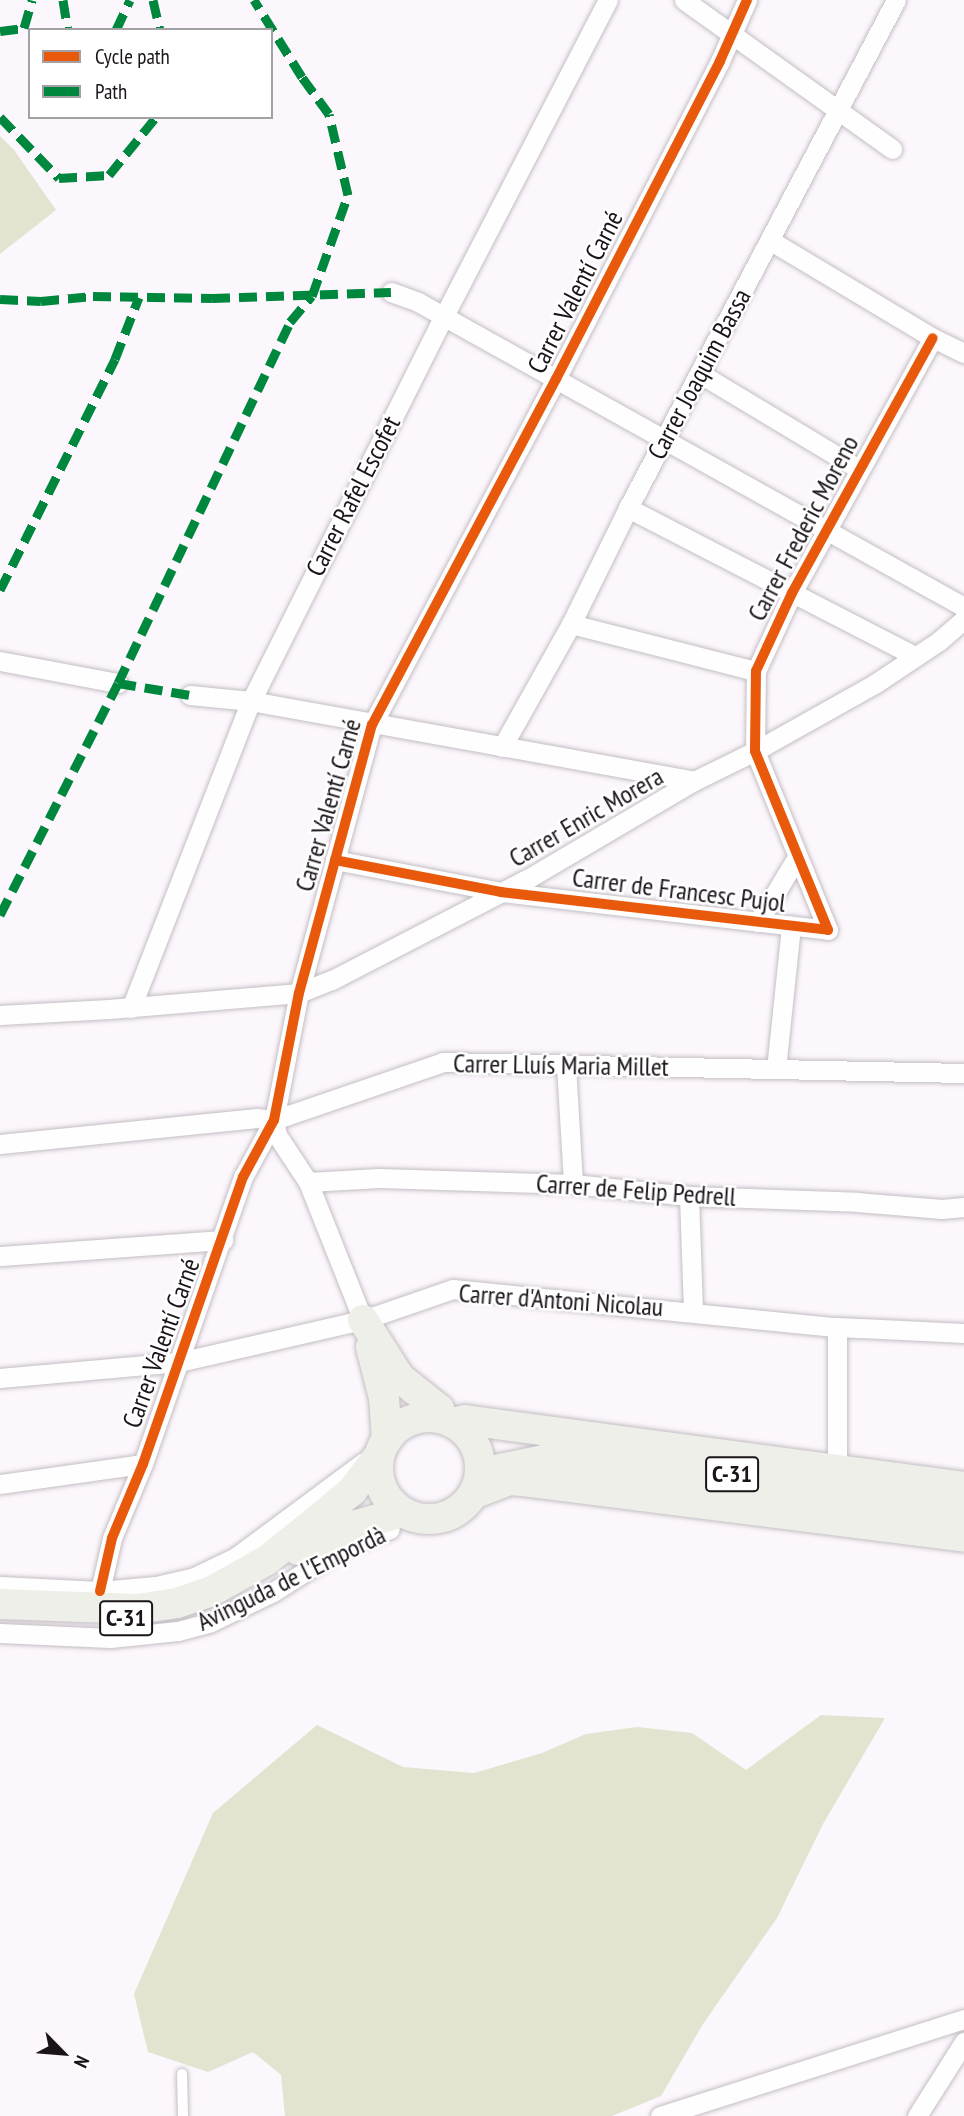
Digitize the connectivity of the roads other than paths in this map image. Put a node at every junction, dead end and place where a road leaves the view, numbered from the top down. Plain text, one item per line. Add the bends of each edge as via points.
1 (608, 0) edge
2 (684, 0) edge
3 (747, 0) edge
4 (896, 0) edge
5 (730, 33) junction
6 (838, 112) junction
7 (892, 149) dead end
8 (771, 241) junction
9 (391, 292) dead end
10 (444, 316) junction
11 (933, 338) junction
12 (964, 353) edge
13 (699, 373) junction
14 (556, 379) junction
15 (664, 439) junction
16 (859, 469) junction
17 (628, 508) junction
18 (826, 530) junction
19 (792, 593) junction
20 (964, 607) edge
21 (964, 619) edge
22 (571, 624) junction
23 (915, 656) junction
24 (0, 661) edge
25 (756, 671) junction
26 (118, 683) dead end
27 (190, 695) dead end
28 (251, 701) junction
29 (372, 725) junction
30 (502, 747) junction
31 (755, 751) junction
32 (694, 781) junction
33 (797, 857) junction
34 (335, 860) junction
35 (501, 892) junction
36 (758, 922) junction
37 (791, 926) junction
38 (299, 993) junction
39 (131, 1008) junction
40 (0, 1015) edge
41 (566, 1065) junction
42 (776, 1069) junction
43 (964, 1073) edge
44 (274, 1120) junction
45 (0, 1144) edge
46 (308, 1182) junction
47 (573, 1184) junction
48 (689, 1196) junction
49 (964, 1207) edge
50 (223, 1240) junction
51 (0, 1256) edge
52 (693, 1311) junction
53 (363, 1320) junction
54 (837, 1326) junction
55 (964, 1333) edge
56 (179, 1362) junction
57 (0, 1378) edge
58 (453, 1425) junction
59 (383, 1448) junction
60 (143, 1464) junction
61 (837, 1469) junction
62 (0, 1484) edge
63 (476, 1485) junction
64 (964, 1487) edge
65 (964, 1504) edge
66 (964, 1513) edge
67 (407, 1514) junction
68 (964, 1537) edge
69 (0, 1586) edge
70 (100, 1591) junction
71 (0, 1604) edge
72 (0, 1616) edge
73 (0, 1633) edge
74 (964, 2019) edge
75 (964, 2042) edge
76 (182, 2074) dead end
77 (183, 2116) edge
78 (660, 2116) edge
79 (917, 2116) edge

1 - 10 street, Carrer Rafel Escofet
2 - 5 street
3 - 5 street, Carrer Valentí Carné
4 - 6 street, Carrer Joaquim Bassa
5 - 6 street
5 - 14 street, Carrer Valentí Carné via 720,61
6 - 7 street
6 - 8 street, Carrer Joaquim Bassa
8 - 11 street
8 - 13 street, Carrer Joaquim Bassa
9 - 10 street
10 - 14 street
10 - 28 street, Carrer Rafel Escofet
11 - 12 street
11 - 16 street, Carrer Frederic Moreno
13 - 15 street, Carrer Joaquim Bassa
13 - 16 street
14 - 15 street
14 - 29 street, Carrer Valentí Carné
15 - 17 street, Carrer Joaquim Bassa
15 - 18 street
16 - 18 street, Carrer Frederic Moreno
17 - 19 street
17 - 22 street, Carrer Joaquim Bassa
18 - 19 street, Carrer Frederic Moreno
18 - 20 street
19 - 23 street
19 - 25 street, Carrer Frederic Moreno
21 - 23 street, Carrer Enric Morera
22 - 25 street
22 - 30 street, Carrer Joaquim Bassa
23 - 31 street, Carrer Enric Morera
24 - 26 street
25 - 31 street, Carrer Frederic Moreno
27 - 28 street
28 - 29 street
28 - 39 street, Carrer Rafel Escofet
29 - 30 street
29 - 34 street, Carrer Valentí Carné
30 - 32 street
31 - 32 street, Carrer Enric Morera
31 - 33 street, Carrer de Francesc Pujol
32 - 35 street, Carrer Enric Morera
33 - 36 street, Carrer de Francesc Pujol
33 - 37 street, Carrer de Francesc Pujol via 828,930
34 - 35 street, Carrer de Francesc Pujol
34 - 38 street, Carrer Valentí Carné
35 - 36 street, Carrer de Francesc Pujol
35 - 38 street, Carrer Enric Morera
36 - 37 street, Carrer de Francesc Pujol
37 - 42 street
38 - 39 street, Carrer Enric Morera
38 - 44 street, Carrer Valentí Carné
39 - 40 street, Carrer Enric Morera
41 - 42 street, Carrer Lluís Maria Millet
41 - 44 street, Carrer Lluís Maria Millet via 443,1062
41 - 47 street
42 - 43 street, Carrer Lluís Maria Millet
44 - 45 street, Carrer Lluís Maria Millet
44 - 46 street via 277,1135
44 - 50 street, Carrer Valentí Carné via 243,1177
46 - 47 street, Carrer de Felip Pedrell via 379,1178
46 - 53 street
47 - 48 street, Carrer de Felip Pedrell
48 - 49 street, Carrer de Felip Pedrell
48 - 52 street
50 - 51 street
50 - 56 street, Carrer Valentí Carné
52 - 53 street, Carrer d'Antoni Nicolau via 453,1289
52 - 54 street, Carrer d'Antoni Nicolau
53 - 56 street, Carrer d'Antoni Nicolau
53 - 58 main road via 400,1378
53 - 59 main road via 384,1398
54 - 55 street, Carrer d'Antoni Nicolau
54 - 61 street
56 - 57 street, Carrer d'Antoni Nicolau
56 - 60 street, Carrer Valentí Carné
58 - 59 main road, C-31 via 420,1418 401,1426
58 - 61 main road via 465,1420
58 - 63 main road via 475,1446
58 - 65 main road, C-31 via 500,1444
59 - 67 main road via 378,1471 382,1487 390,1501
59 - 70 street via 236,1557 182,1580
59 - 71 main road, C-31 via 352,1490 306,1529 267,1560 212,1591 177,1603 136,1609
60 - 62 street
60 - 70 street, Carrer Valentí Carné via 112,1538
61 - 64 main road
63 - 66 main road, C-31 via 505,1467 544,1461
63 - 67 main road, C-31 via 464,1505 440,1518
63 - 68 main road via 531,1482
67 - 72 main road, C-31 via 314,1541 200,1607 143,1619
67 - 73 street, Avinguda de l'Empordà via 397,1527 344,1547 273,1592 211,1622 121,1638
69 - 70 street
74 - 78 street
75 - 79 street
76 - 77 lane

